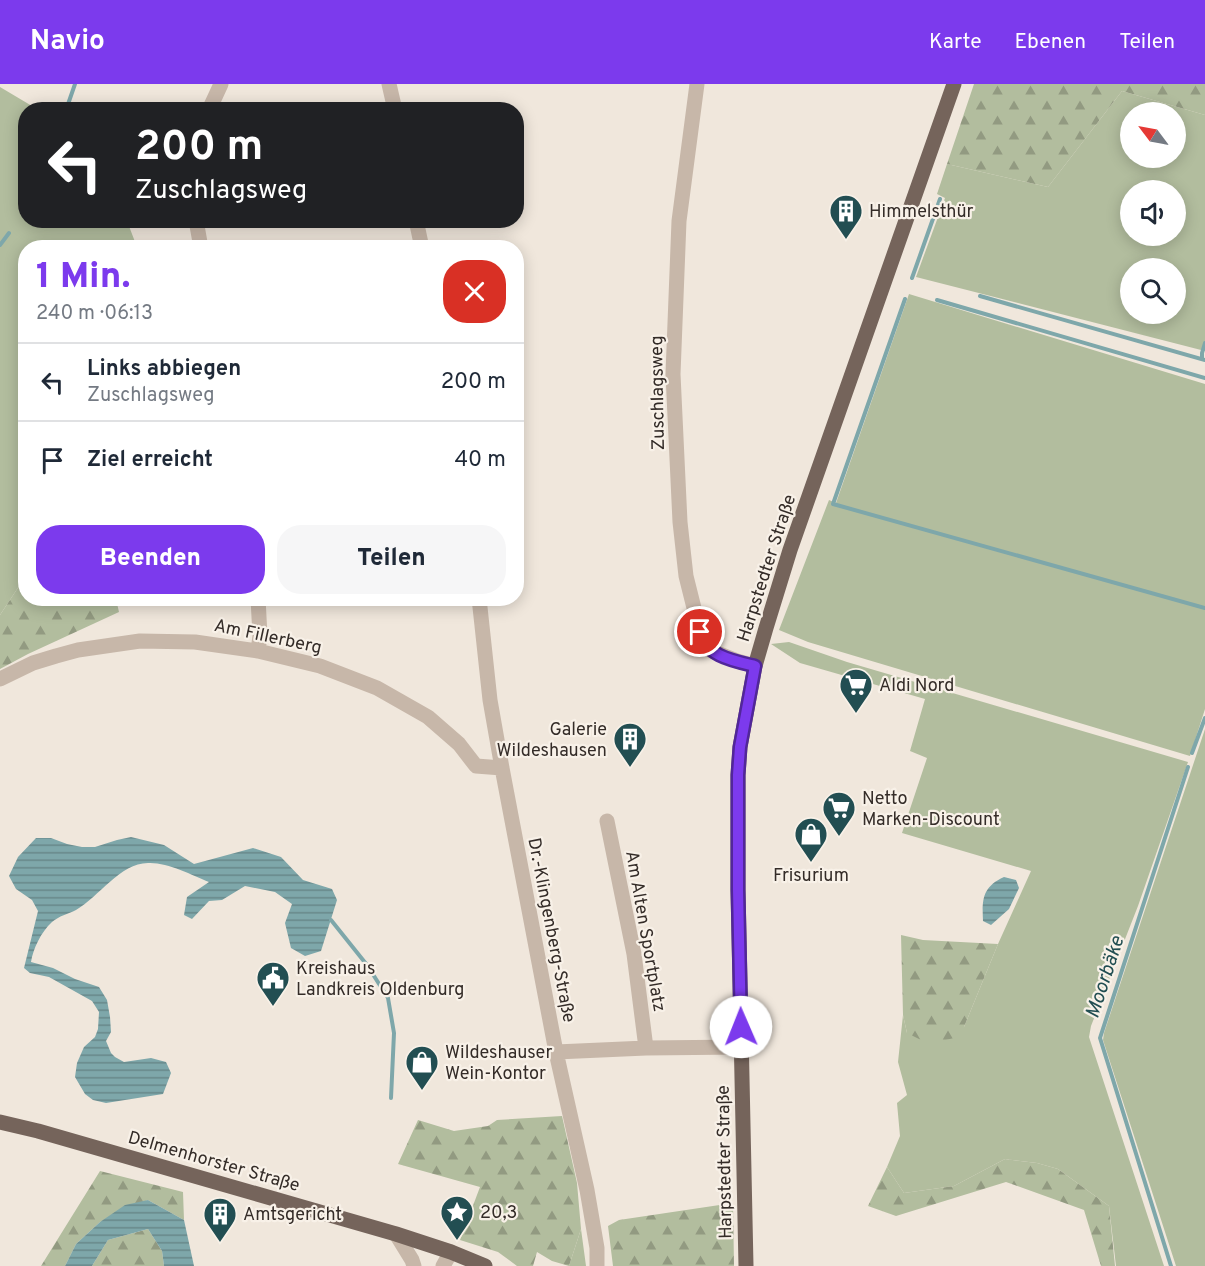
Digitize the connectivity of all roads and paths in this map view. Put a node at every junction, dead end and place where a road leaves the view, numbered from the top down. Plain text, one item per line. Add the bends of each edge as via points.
1 (220, 84) edge
2 (389, 84) edge
3 (697, 84) edge
4 (954, 84) edge
5 (212, 102) edge
6 (392, 102) edge
7 (258, 606) edge
8 (479, 606) edge
9 (258, 651) junction
10 (755, 666) junction
11 (0, 679) edge
12 (502, 768) junction
13 (607, 821) dead end
14 (742, 1047) junction
15 (646, 1048) junction
16 (556, 1052) junction
17 (0, 1122) edge
18 (396, 1234) junction
19 (451, 1252) junction
20 (414, 1266) edge
21 (443, 1266) edge
22 (485, 1266) edge
23 (597, 1266) edge
24 (746, 1266) edge

1 - 5 street
2 - 6 street
3 - 10 street, Zuschlagsweg via 680,221 673,374 680,522 686,576 702,640 712,651
4 - 10 main road, Harpstedter Straße via 790,550
7 - 9 street
8 - 12 street, Dr.-Klingenberg-Straße
9 - 11 street, Am Fillerberg via 195,642 140,641 78,650 33,663
9 - 12 street, Am Fillerberg via 320,666 377,688 428,717 459,744 476,766
10 - 14 main road, Harpstedter Straße via 738,775
12 - 16 street, Dr.-Klingenberg-Straße
13 - 15 street, Am Alten Sportplatz via 634,954
14 - 15 street
14 - 24 main road, Harpstedter Straße
15 - 16 street
16 - 23 street, Dr.-Klingenberg-Straße via 587,1190
17 - 18 main road, Delmenhorster Straße
18 - 19 main road, Delmenhorster Straße
18 - 20 street
19 - 21 street
19 - 22 main road, Delmenhorster Straße

